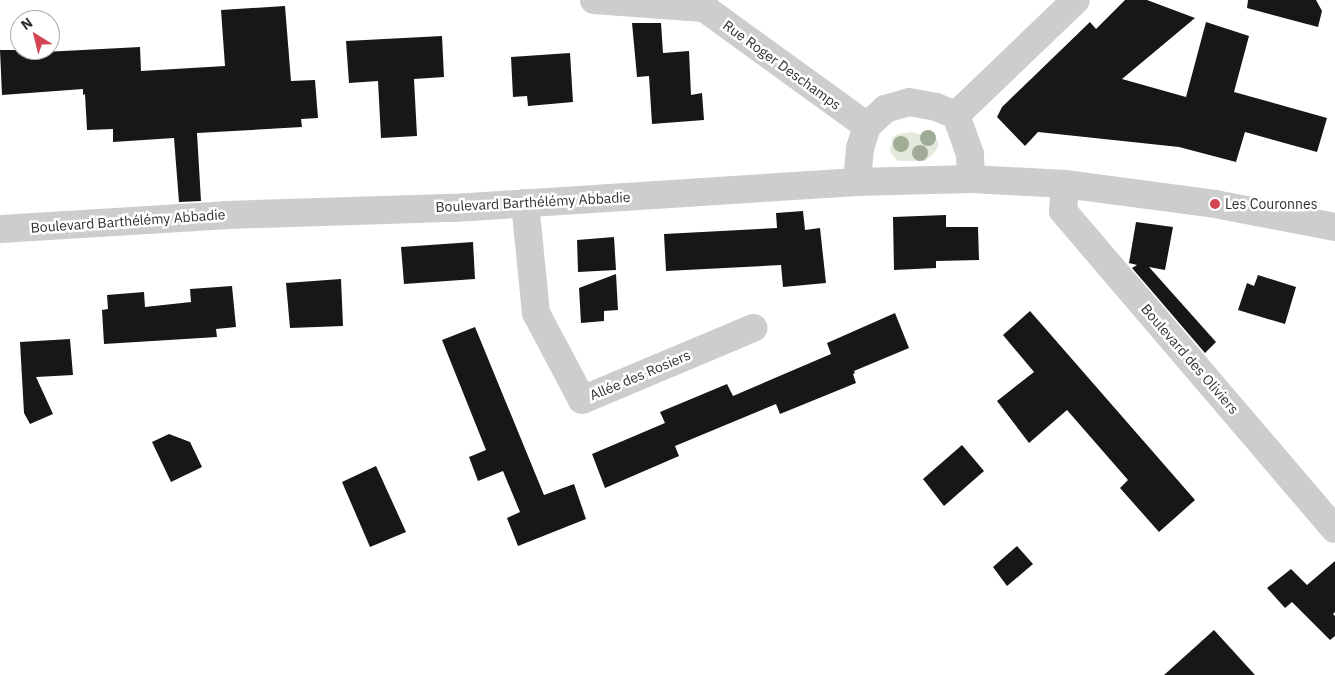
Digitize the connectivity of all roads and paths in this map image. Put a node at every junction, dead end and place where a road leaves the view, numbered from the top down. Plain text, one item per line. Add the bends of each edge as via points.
1 (594, 0) edge
2 (1076, 0) edge
3 (704, 4) edge
4 (956, 114) junction
5 (867, 126) junction
6 (971, 179) junction
7 (857, 182) junction
8 (1065, 184) junction
9 (526, 203) junction
10 (1335, 227) edge
11 (0, 229) edge
12 (754, 328) dead end
13 (1335, 528) edge

1 - 3 street
2 - 4 street
3 - 5 street, Rue Roger Deschamps
4 - 5 street via 909,102 885,109
4 - 6 street via 970,154
5 - 7 street via 860,148
6 - 7 street, Boulevard Barthélémy Abbadie
6 - 8 street, Boulevard Barthélémy Abbadie
7 - 9 street, Boulevard Barthélémy Abbadie
8 - 10 street, Boulevard Barthélémy Abbadie via 1214,204
8 - 13 street, Boulevard des Oliviers via 1063,211
9 - 11 street, Boulevard Barthélémy Abbadie via 226,215
9 - 12 street, Allée des Rosiers via 536,313 582,400

